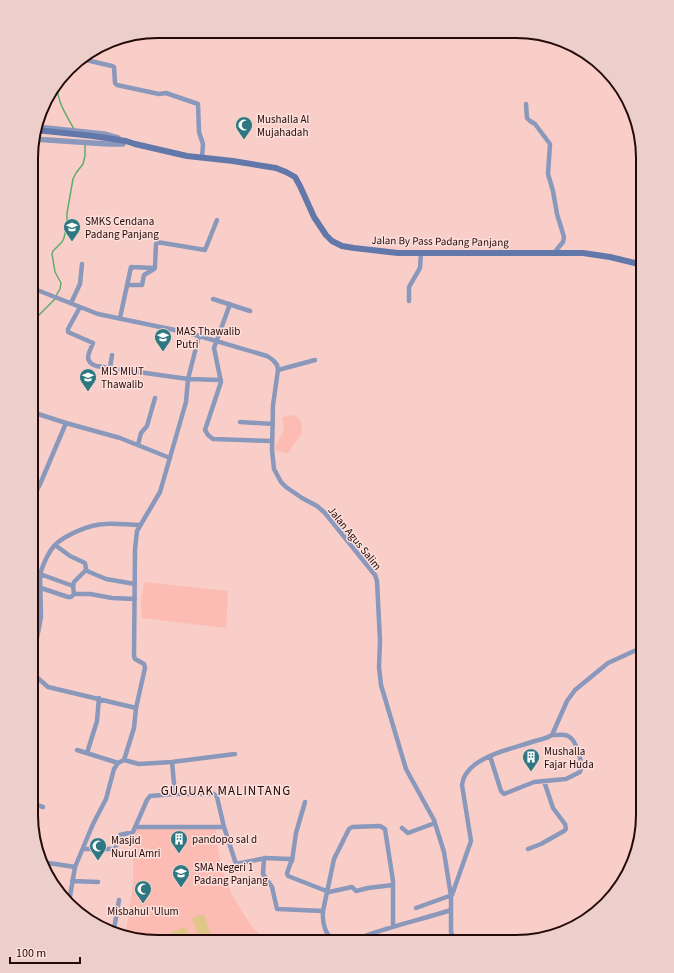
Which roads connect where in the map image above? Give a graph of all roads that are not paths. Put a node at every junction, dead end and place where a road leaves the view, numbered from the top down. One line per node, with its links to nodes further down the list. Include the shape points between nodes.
1 (88, 60): 9 (street, via 114,67 117,84 159,94 166,93 198,104)
2 (526, 104): 12 (street, via 527,118 536,124 550,144 548,174 564,237)
3 (42, 128): 8 (street, via 104,134)
4 (41, 131): 6 (main road)
5 (41, 133): 6 (main road)
6 (93, 137): 8 (main road, Jalan By Pass Padang Panjang)
7 (40, 139): 8 (street)
8 (125, 143): 9 (main road, Jalan By Pass Padang Panjang)
9 (202, 157): 11 (main road, Jalan By Pass Padang Panjang, via 276,168 295,177 314,217 332,242 354,248)
10 (216, 220): 15 (street, via 205,250 157,242)
11 (421, 253): 12 (main road, Jalan By Pass Padang Panjang); 19 (street, via 420,268 409,287)
12 (554, 253): 13 (main road, Jalan By Pass Padang Panjang, via 583,253)
13 (636, 263)
14 (82, 264): 20 (street, via 80,284)
15 (155, 268): 16 (street, via 144,275 142,285); 16 (street, via 132,267)
16 (128, 286): 24 (street)
17 (38, 290): 20 (street)
18 (213, 299): 21 (street)
19 (410, 301)
20 (71, 303): 22 (street)
21 (230, 304): 23 (street); 26 (street)
22 (80, 307): 24 (street); 29 (street, via 68,332 93,343 88,356 90,364)
23 (250, 311)
24 (120, 318): 25 (street)
25 (199, 336): 26 (street); 31 (street)
26 (216, 340): 30 (street, via 268,356 275,362); 32 (street, via 214,350)
27 (112, 355): 29 (street)
28 (315, 360): 30 (street)
29 (110, 368): 31 (street)
30 (278, 370): 37 (street, Jalan Agus Salim)
31 (188, 379): 32 (street); 40 (street, via 186,402)
32 (220, 380): 38 (street, via 205,426 208,435 216,439)
33 (155, 398): 39 (street)
34 (38, 414): 36 (street)
35 (240, 422): 37 (street)
36 (66, 423): 39 (street); 41 (street)
37 (273, 424): 38 (street, Jalan Agus Salim)
38 (272, 441): 69 (street, Jalan Agus Salim, via 274,469 281,482 325,513 375,576 381,685 406,769)
39 (138, 445): 40 (street)
40 (170, 458): 42 (street, via 160,492)
41 (38, 488)
42 (140, 525): 43 (street, via 96,525 69,535); 46 (street, via 135,549)
43 (55, 545): 44 (street, via 85,563); 45 (street)
44 (86, 570): 46 (street, via 106,579); 47 (street)
45 (40, 574): 47 (street); 48 (street)
46 (135, 584): 50 (street)
47 (73, 586): 49 (street)
48 (40, 588): 49 (street, via 68,597); 51 (street, via 41,617)
49 (74, 594): 50 (street)
50 (135, 598): 55 (street, via 134,656 145,668)
51 (38, 630)
52 (636, 650): 56 (street, via 608,663 575,690)
53 (38, 680): 54 (street, via 48,687)
54 (100, 698): 55 (street); 58 (street, via 97,722)
55 (136, 708): 61 (street, via 134,728)
56 (552, 735): 60 (street); 64 (street, via 570,737 576,746 582,768 580,772 566,779)
57 (77, 750): 58 (street)
58 (86, 753): 63 (street)
59 (235, 754): 62 (street)
60 (490, 756): 64 (street, via 503,793); 84 (street, via 467,770 462,779 471,841)
61 (124, 760): 62 (street, via 139,764); 63 (street)
62 (172, 762): 65 (street)
63 (118, 763): 73 (street, via 106,799)
64 (544, 781): 74 (street, via 553,808 566,829)
65 (175, 794): 70 (street, via 153,794 148,797); 71 (street, via 216,795)
66 (305, 802): 76 (street, via 296,833)
67 (38, 805): 68 (street)
68 (43, 807)
69 (435, 823): 72 (street, via 408,833); 84 (street, Jalan Agus Salim, via 444,852)
70 (136, 827): 71 (street); 73 (street, via 132,833 120,835 114,849)
71 (224, 827): 75 (street, via 235,864)
72 (402, 828)
73 (83, 849): 78 (street, via 78,855)
74 (528, 849)
75 (264, 858): 76 (street); 88 (street, via 263,874 272,887 277,909)
76 (292, 860): 82 (street, via 287,876)
77 (48, 863): 78 (street)
78 (75, 867): 79 (street)
79 (72, 881): 80 (street); 83 (street)
80 (98, 882)
81 (393, 885): 82 (street, via 356,892 352,887); 82 (street, via 384,827 352,828 347,831 335,855); 89 (street)
82 (327, 891): 88 (street)
83 (70, 896)
84 (452, 896): 86 (street); 87 (street, Jalan Agus Salim)
85 (119, 900): 90 (street)
86 (416, 908)
87 (451, 910): 89 (street); 93 (street, Jalan Agus Salim)
88 (323, 911): 91 (street)
89 (393, 926): 92 (street)
90 (115, 927)
91 (328, 935)
92 (369, 935)
93 (452, 935)

